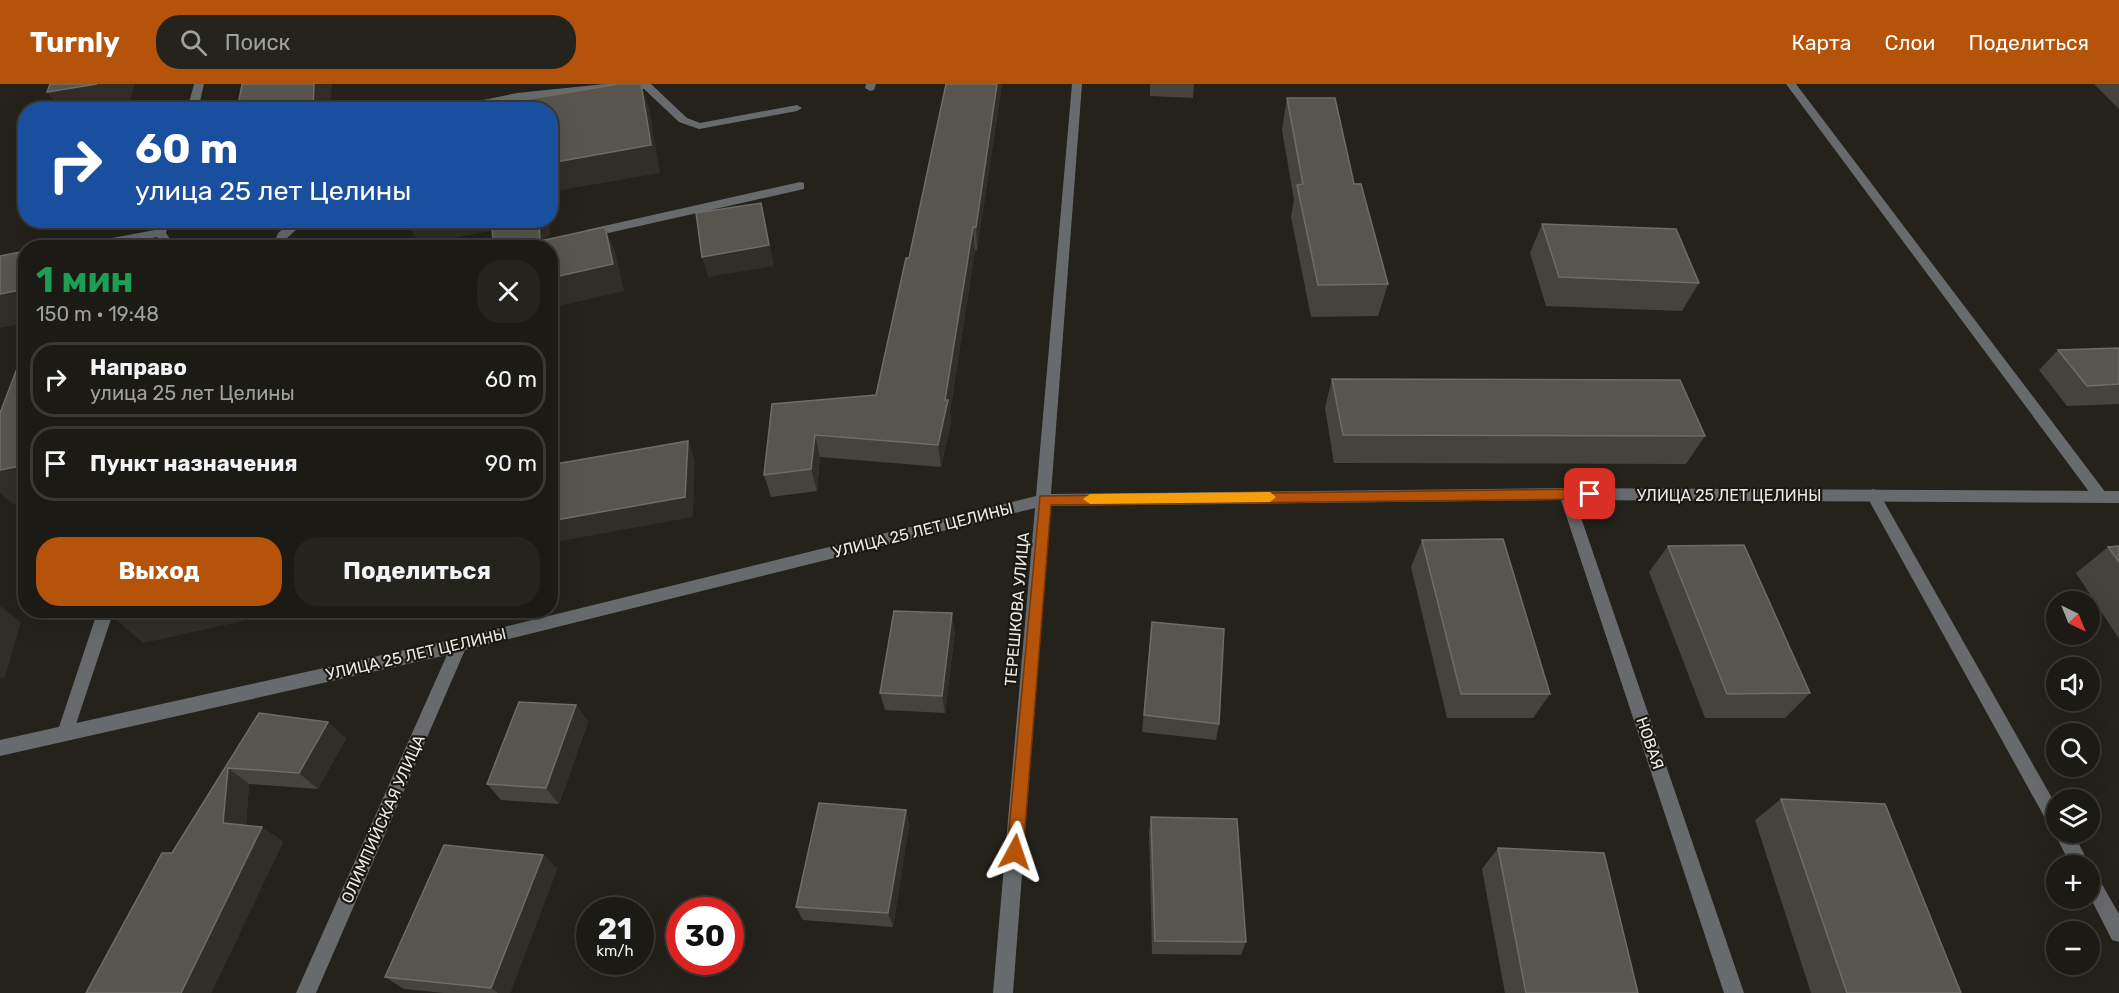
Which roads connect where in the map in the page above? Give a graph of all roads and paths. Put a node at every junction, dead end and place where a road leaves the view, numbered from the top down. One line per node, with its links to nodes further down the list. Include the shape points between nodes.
1 (199, 84): 4 (street)
2 (1077, 84): 19 (street, ТЕРЕШКОВА УЛИЦА)
3 (1791, 84): 18 (street)
4 (194, 102)
5 (482, 102): 6 (street, via 598,86 647,86 683,120 699,126)
6 (797, 108)
7 (800, 186): 11 (street)
8 (162, 228): 10 (street)
9 (292, 228): 14 (street)
10 (160, 233): 12 (street); 13 (street)
11 (571, 237)
12 (123, 240)
13 (165, 240)
14 (281, 240)
15 (1566, 494): 16 (street, УЛИЦА 25 ЛЕТ ЦЕЛИНЫ); 19 (street, УЛИЦА 25 ЛЕТ ЦЕЛИНЫ); 29 (street, НОВАЯ)
16 (1873, 495): 18 (street, УЛИЦА 25 ЛЕТ ЦЕЛИНЫ); 24 (street)
17 (2119, 497): 18 (street, УЛИЦА 25 ЛЕТ ЦЕЛИНЫ)
18 (2101, 498)
19 (1045, 500): 21 (street, УЛИЦА 25 ЛЕТ ЦЕЛИНЫ); 28 (street, ТЕРЕШКОВА УЛИЦА)
20 (103, 618): 22 (street)
21 (459, 645): 22 (street, УЛИЦА 25 ЛЕТ ЦЕЛИНЫ); 27 (street, ОЛИМПИЙСКАЯ УЛИЦА)
22 (65, 733): 23 (street, УЛИЦА 25 ЛЕТ ЦЕЛИНЫ)
23 (0, 748)
24 (2046, 804)
25 (2100, 898): 26 (street)
26 (2119, 933)
27 (306, 993)
28 (1003, 993)
29 (1734, 993)

